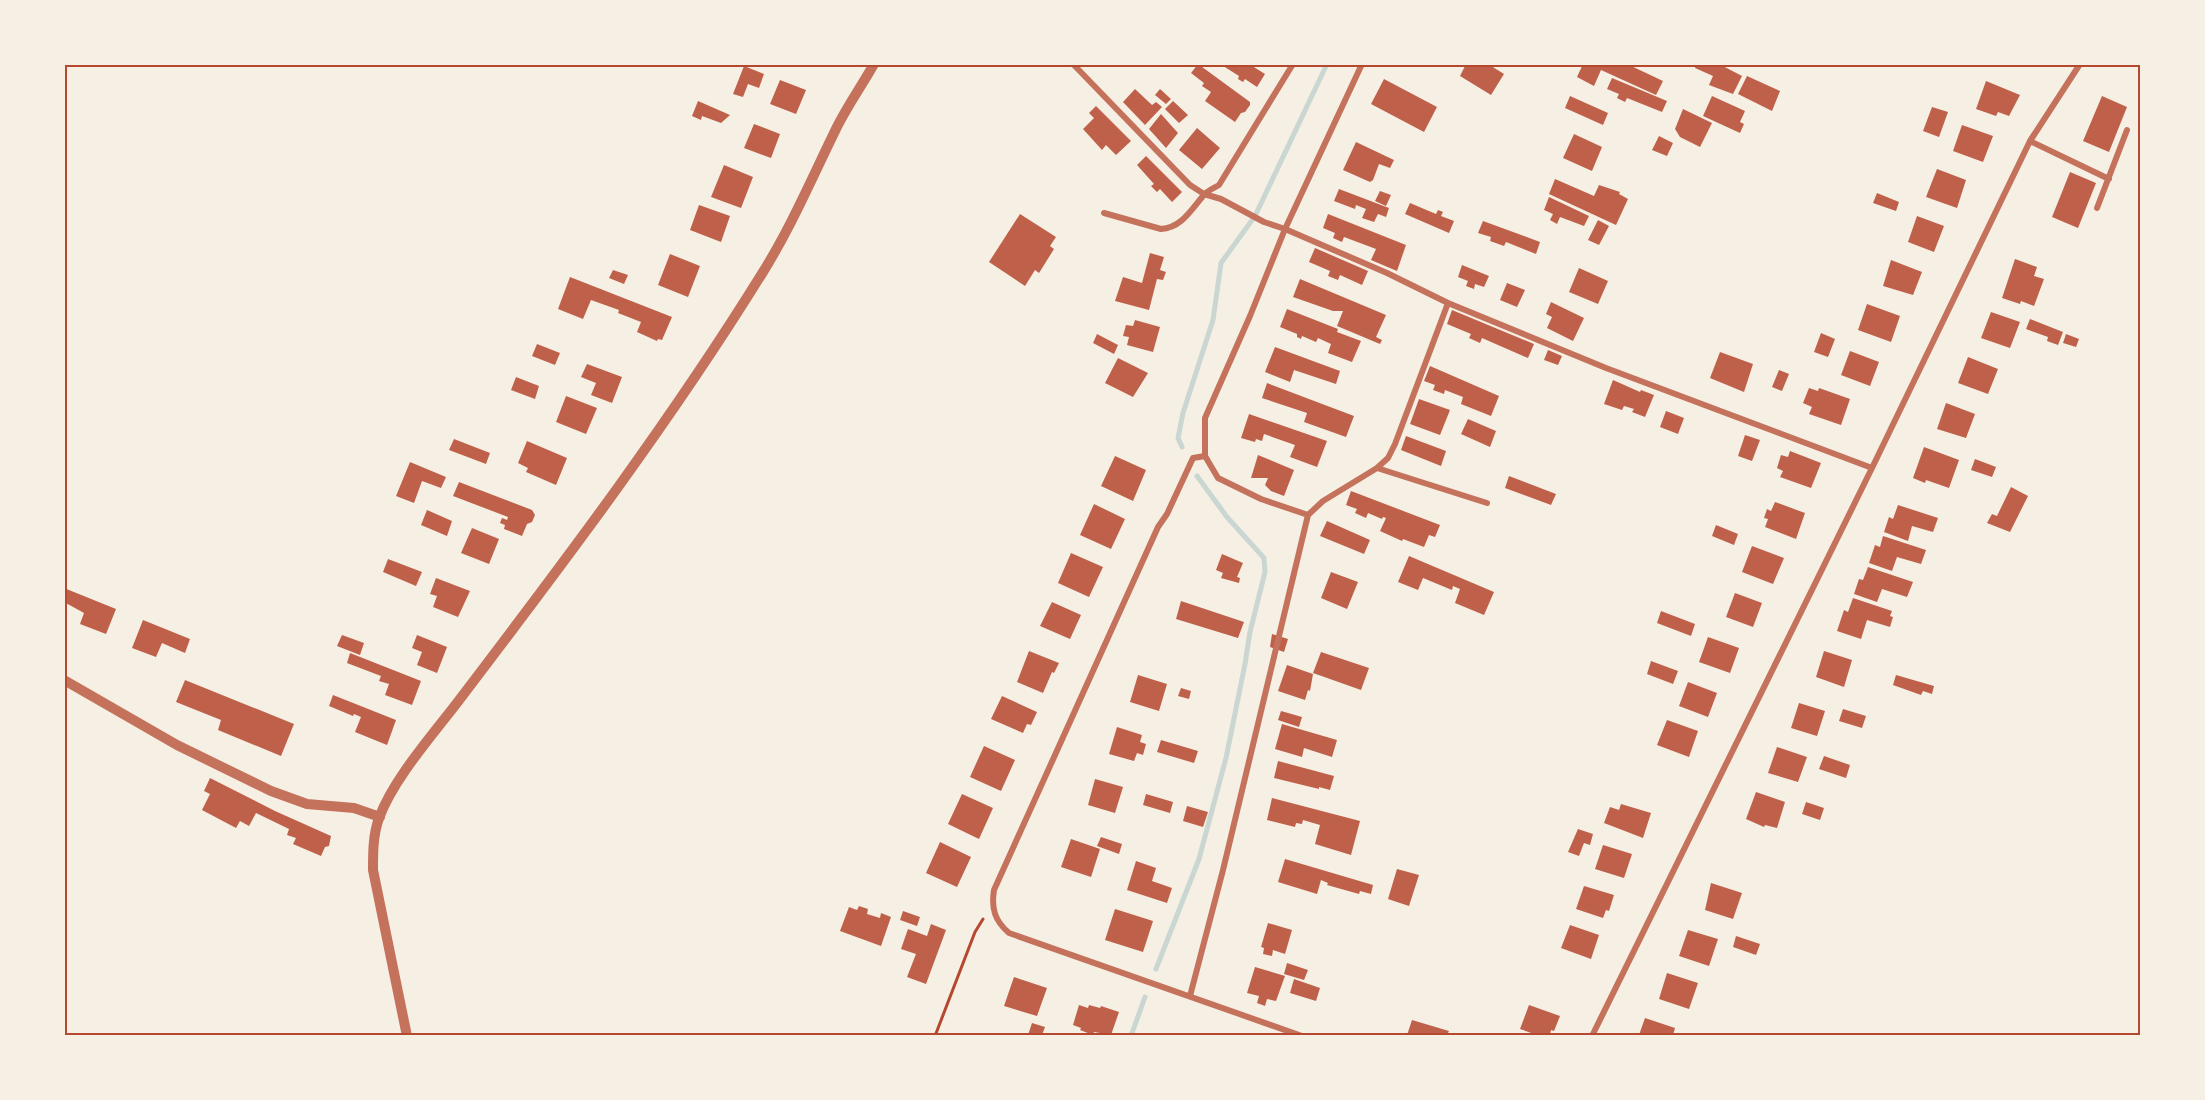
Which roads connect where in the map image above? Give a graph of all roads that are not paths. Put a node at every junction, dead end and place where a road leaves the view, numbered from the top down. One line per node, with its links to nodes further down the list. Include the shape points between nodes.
1 (874, 64): 20 (street, via 836,129 777,249 747,296 663,424 575,547 406,771)
2 (1073, 64): 9 (street)
3 (1293, 64): 9 (street, via 1219,184)
4 (1362, 64): 12 (street)
5 (2080, 64): 7 (street)
6 (2127, 130): 8 (street)
7 (2030, 141): 8 (street); 16 (street)
8 (2109, 179): 10 (street)
9 (1204, 194): 11 (street, via 1197,207 1171,228 1161,229); 12 (street)
10 (2097, 208)
11 (1104, 213)
12 (1285, 229): 13 (street); 14 (street, via 1205,418)
13 (1448, 303): 15 (street, via 1388,458); 16 (street, via 1606,368)
14 (1204, 456): 18 (street, via 1218,478); 21 (street, via 1192,458 1158,527 992,901 997,920 1009,933)
15 (1377, 468): 17 (street); 18 (street, via 1323,501)
16 (1872, 468): 24 (street)
17 (1488, 503)
18 (1308, 515): 21 (street)
19 (64, 680): 20 (street, via 177,745 271,791 307,804 354,808)
20 (380, 817): 22 (street, via 373,870)
21 (1190, 996): 23 (street)
22 (407, 1035)
23 (1302, 1035)
24 (1592, 1035)

